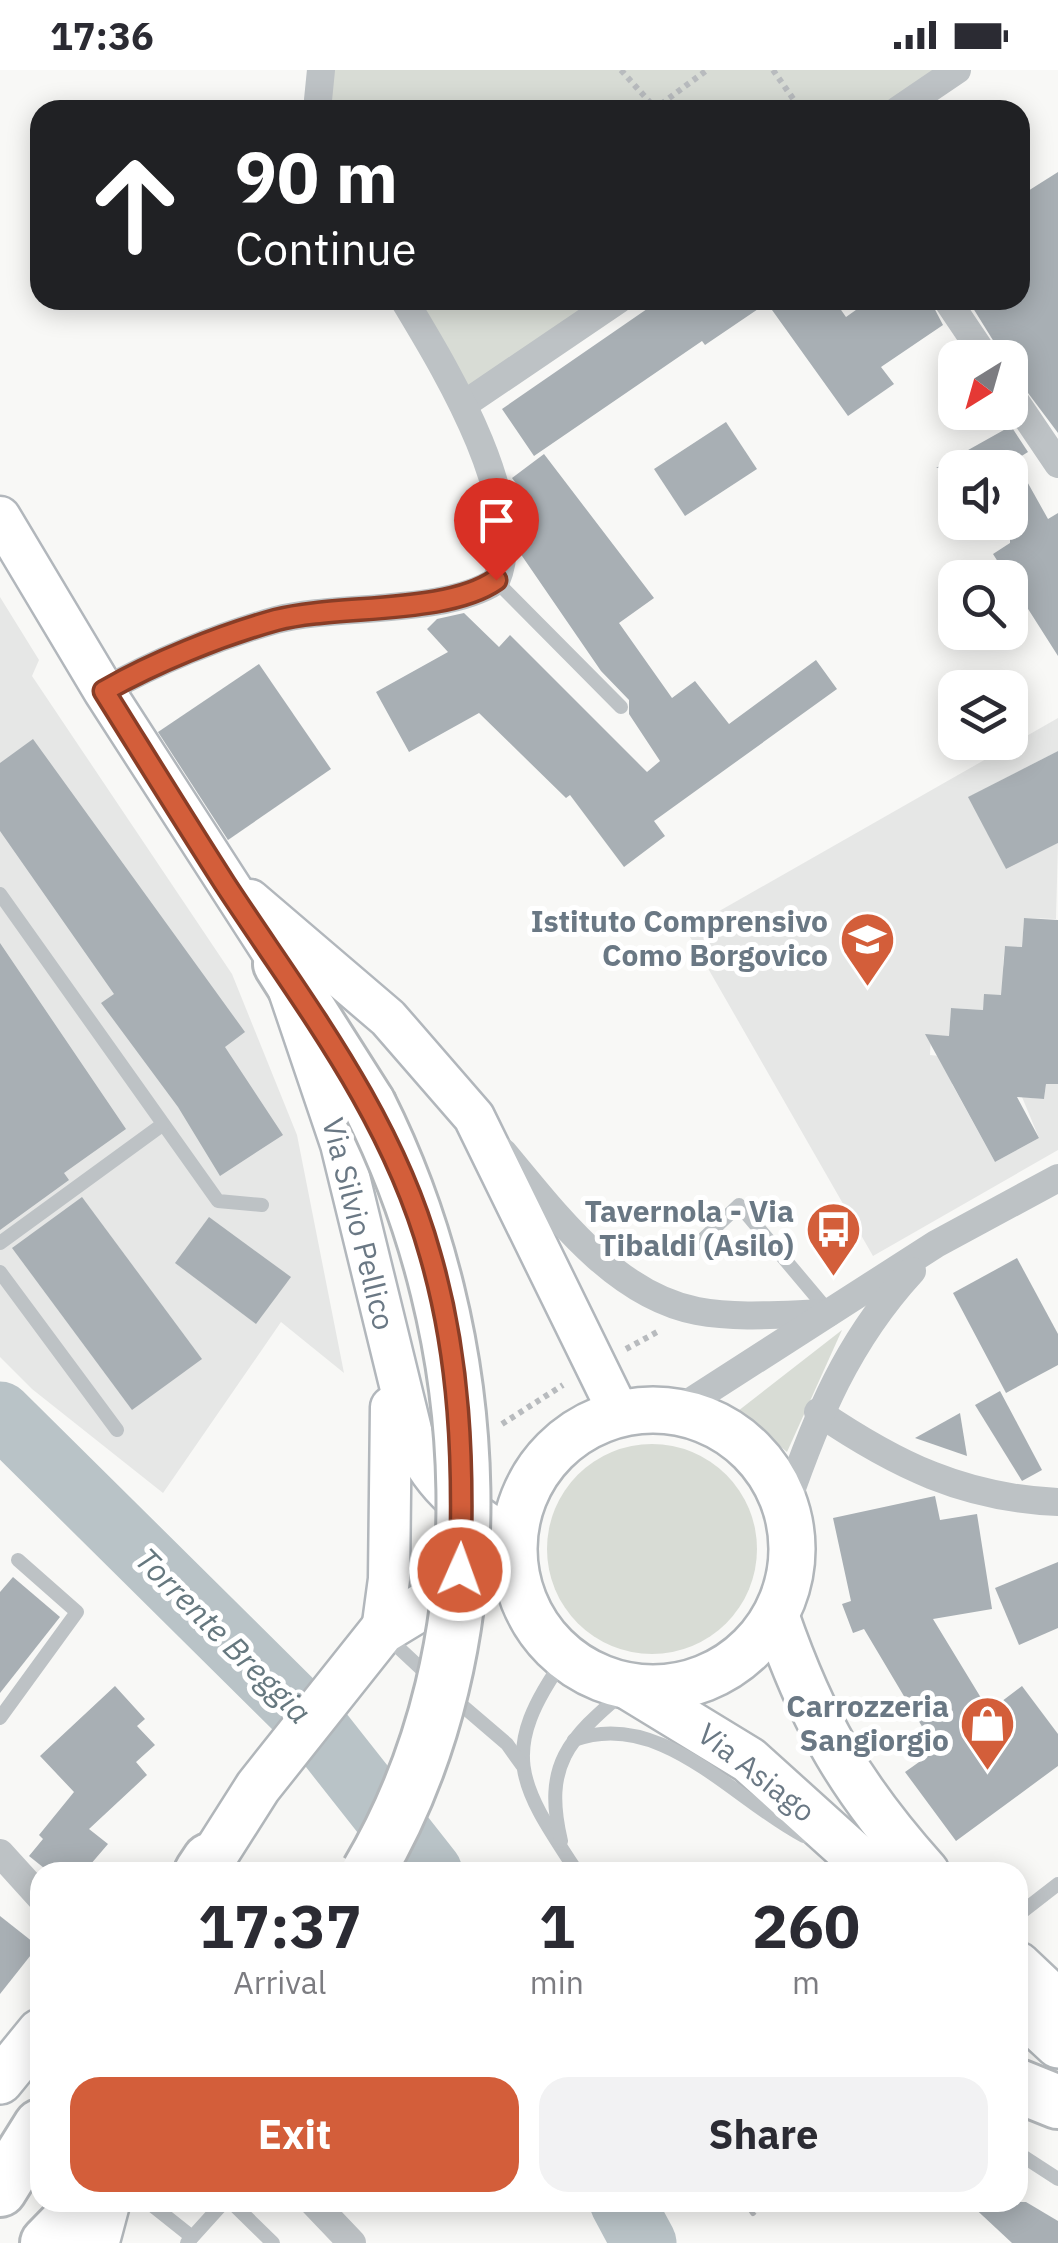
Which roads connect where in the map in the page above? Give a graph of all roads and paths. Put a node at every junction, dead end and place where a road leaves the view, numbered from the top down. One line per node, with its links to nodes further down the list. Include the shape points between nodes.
1 (321, 70): 6 (street)
2 (622, 70): 7 (path)
3 (707, 70): 8 (path)
4 (772, 70): 9 (path)
5 (957, 70): 10 (street)
6 (318, 100)
7 (647, 100)
8 (666, 100)
9 (794, 100)
10 (913, 100)
11 (410, 310): 15 (street)
12 (603, 310): 15 (street)
13 (954, 310): 14 (street)
14 (974, 340)
15 (466, 403): 19 (street, via 500,515)
16 (1028, 420): 17 (street)
17 (1058, 464)
18 (0, 517): 20 (main road, Via Silvio Pellico)
19 (496, 580): 20 (street, via 457,596 277,620); 21 (lane)
20 (104, 691): 22 (main road, Via Silvio Pellico)
21 (620, 707)
22 (226, 884): 24 (main road, Via Silvio Pellico); 25 (main road, Via Silvio Pellico, via 268,912 388,1018)
23 (0, 894): 26 (lane)
24 (280, 964): 35 (main road, Via Silvio Pellico, via 346,1162); 56 (highway, bridge, via 369,1104 407,1188 440,1291 460,1423 462,1528 452,1628 431,1720)
25 (474, 1117): 33 (street, via 555,1213 629,1283); 36 (main road, Via Silvio Pellico)
26 (162, 1125): 28 (lane, via 218,1201); 30 (lane)
27 (1058, 1178): 31 (street)
28 (262, 1205)
29 (699, 1242): 34 (lane, via 740,1205)
30 (0, 1243)
31 (936, 1244): 34 (street); 38 (street, via 872,1316)
32 (0, 1272): 41 (lane)
33 (695, 1310): 34 (street); 36 (path)
34 (830, 1313): 37 (street)
35 (392, 1358): 44 (main road, Via Silvio Pellico, via 423,1464 456,1501); 47 (main road)
36 (597, 1366): 39 (main road, Via Silvio Pellico); 40 (path)
37 (676, 1411): 39 (main road); 43 (main road, via 710,1421 745,1443)
38 (818, 1412): 42 (street, via 938,1482 1009,1500); 43 (street)
39 (619, 1413): 44 (main road, via 563,1440 537,1470)
40 (499, 1426)
41 (116, 1430)
42 (1058, 1502)
43 (786, 1505): 46 (main road, via 793,1541)
44 (513, 1539): 47 (main road, via 486,1568); 48 (main road, via 516,1579)
45 (18, 1560): 50 (lane, via 77,1612)
46 (776, 1616): 49 (main road, via 740,1658 706,1678 668,1688); 60 (main road, Via Asiago, via 836,1757)
47 (384, 1632): 48 (main road, via 448,1609); 52 (lane); 55 (main road)
48 (550, 1642): 49 (main road, via 586,1672); 52 (lane)
49 (629, 1687): 51 (lane); 59 (main road, Via Asiago, via 749,1760)
50 (0, 1718)
51 (574, 1740): 53 (lane, via 554,1779 552,1806); 58 (lane, via 626,1734 655,1742 800,1834)
52 (522, 1765): 53 (lane, via 525,1789)
53 (563, 1852): 57 (lane)
54 (0, 1853): 62 (street)
55 (205, 1860)
56 (373, 1862)
57 (570, 1862)
58 (861, 1862)
59 (863, 1862)
60 (917, 1862)
61 (1058, 1884): 63 (lane)
62 (30, 1886)
63 (1028, 1907)
64 (1028, 1976): 65 (main road)
65 (1058, 2004)
66 (1028, 2017): 68 (main road)
67 (30, 2044): 69 (main road)
68 (1058, 2045)
69 (0, 2081)
70 (30, 2142): 73 (highway)
71 (1028, 2159): 72 (lane)
72 (1052, 2174)
73 (3, 2185)
74 (92, 2212): 80 (highway)
75 (159, 2212): 79 (lane)
76 (215, 2212): 79 (lane)
77 (242, 2212): 81 (lane)
78 (323, 2212): 82 (street)
79 (189, 2240)
80 (47, 2243)
81 (273, 2243)
82 (352, 2243)

